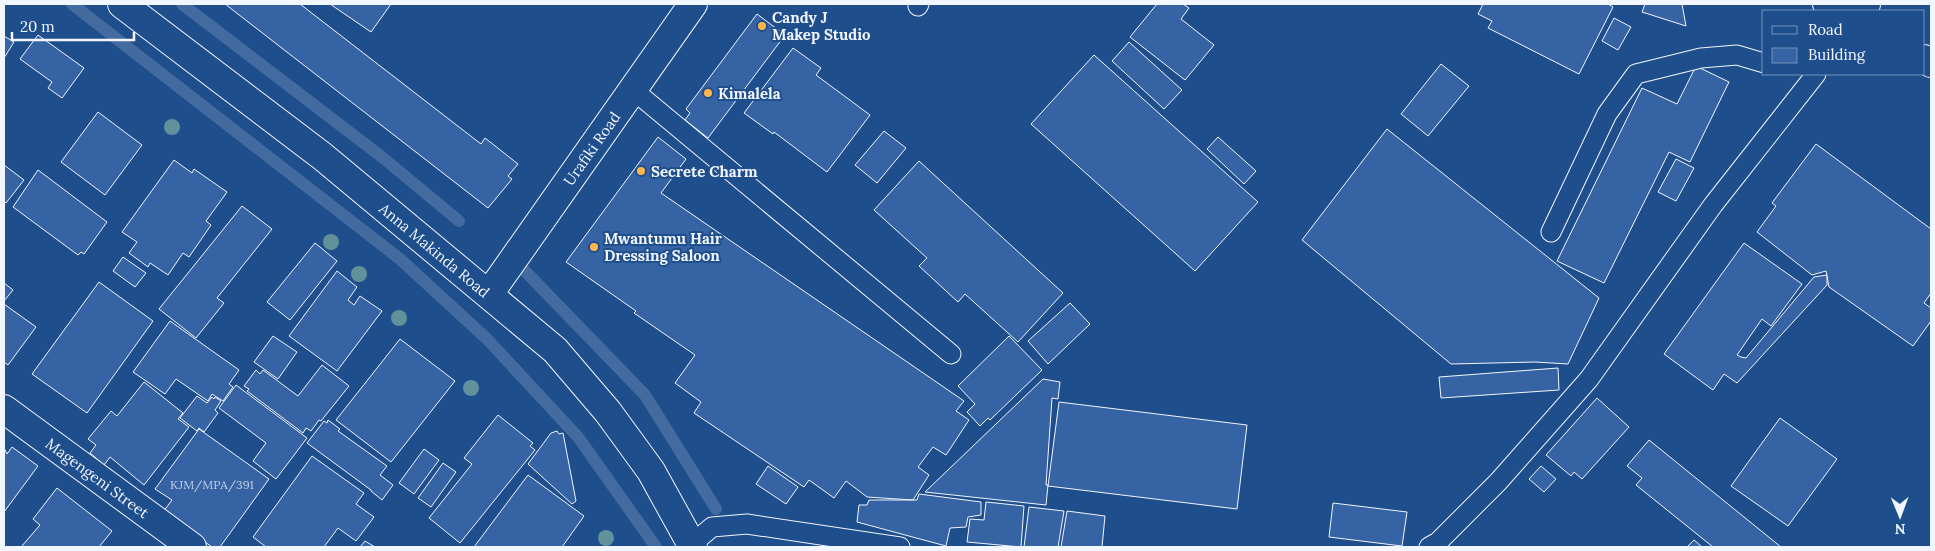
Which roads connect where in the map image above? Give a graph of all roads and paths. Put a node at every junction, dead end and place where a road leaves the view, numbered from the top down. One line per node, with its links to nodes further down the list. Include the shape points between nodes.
1 (122, 4): 9 (street, Anna Makinda Road, via 322,156)
2 (692, 4): 7 (street, Urafiki Road)
3 (1827, 4): 4 (street)
4 (1840, 10)
5 (1762, 62): 8 (lane, via 1737,54 1702,58 1636,74 1607,114)
6 (1810, 75): 15 (lane, via 1589,379 1498,482 1438,542)
7 (632, 89): 9 (street, Urafiki Road); 10 (lane)
8 (1551, 232)
9 (489, 294): 12 (street, Anna Makinda Road, via 555,350 608,412 651,470)
10 (951, 354)
11 (4, 409): 13 (street, Magengeni Street)
12 (692, 546): 14 (lane, via 712,527 747,524)
13 (192, 547)
14 (900, 547)
15 (1428, 547)

